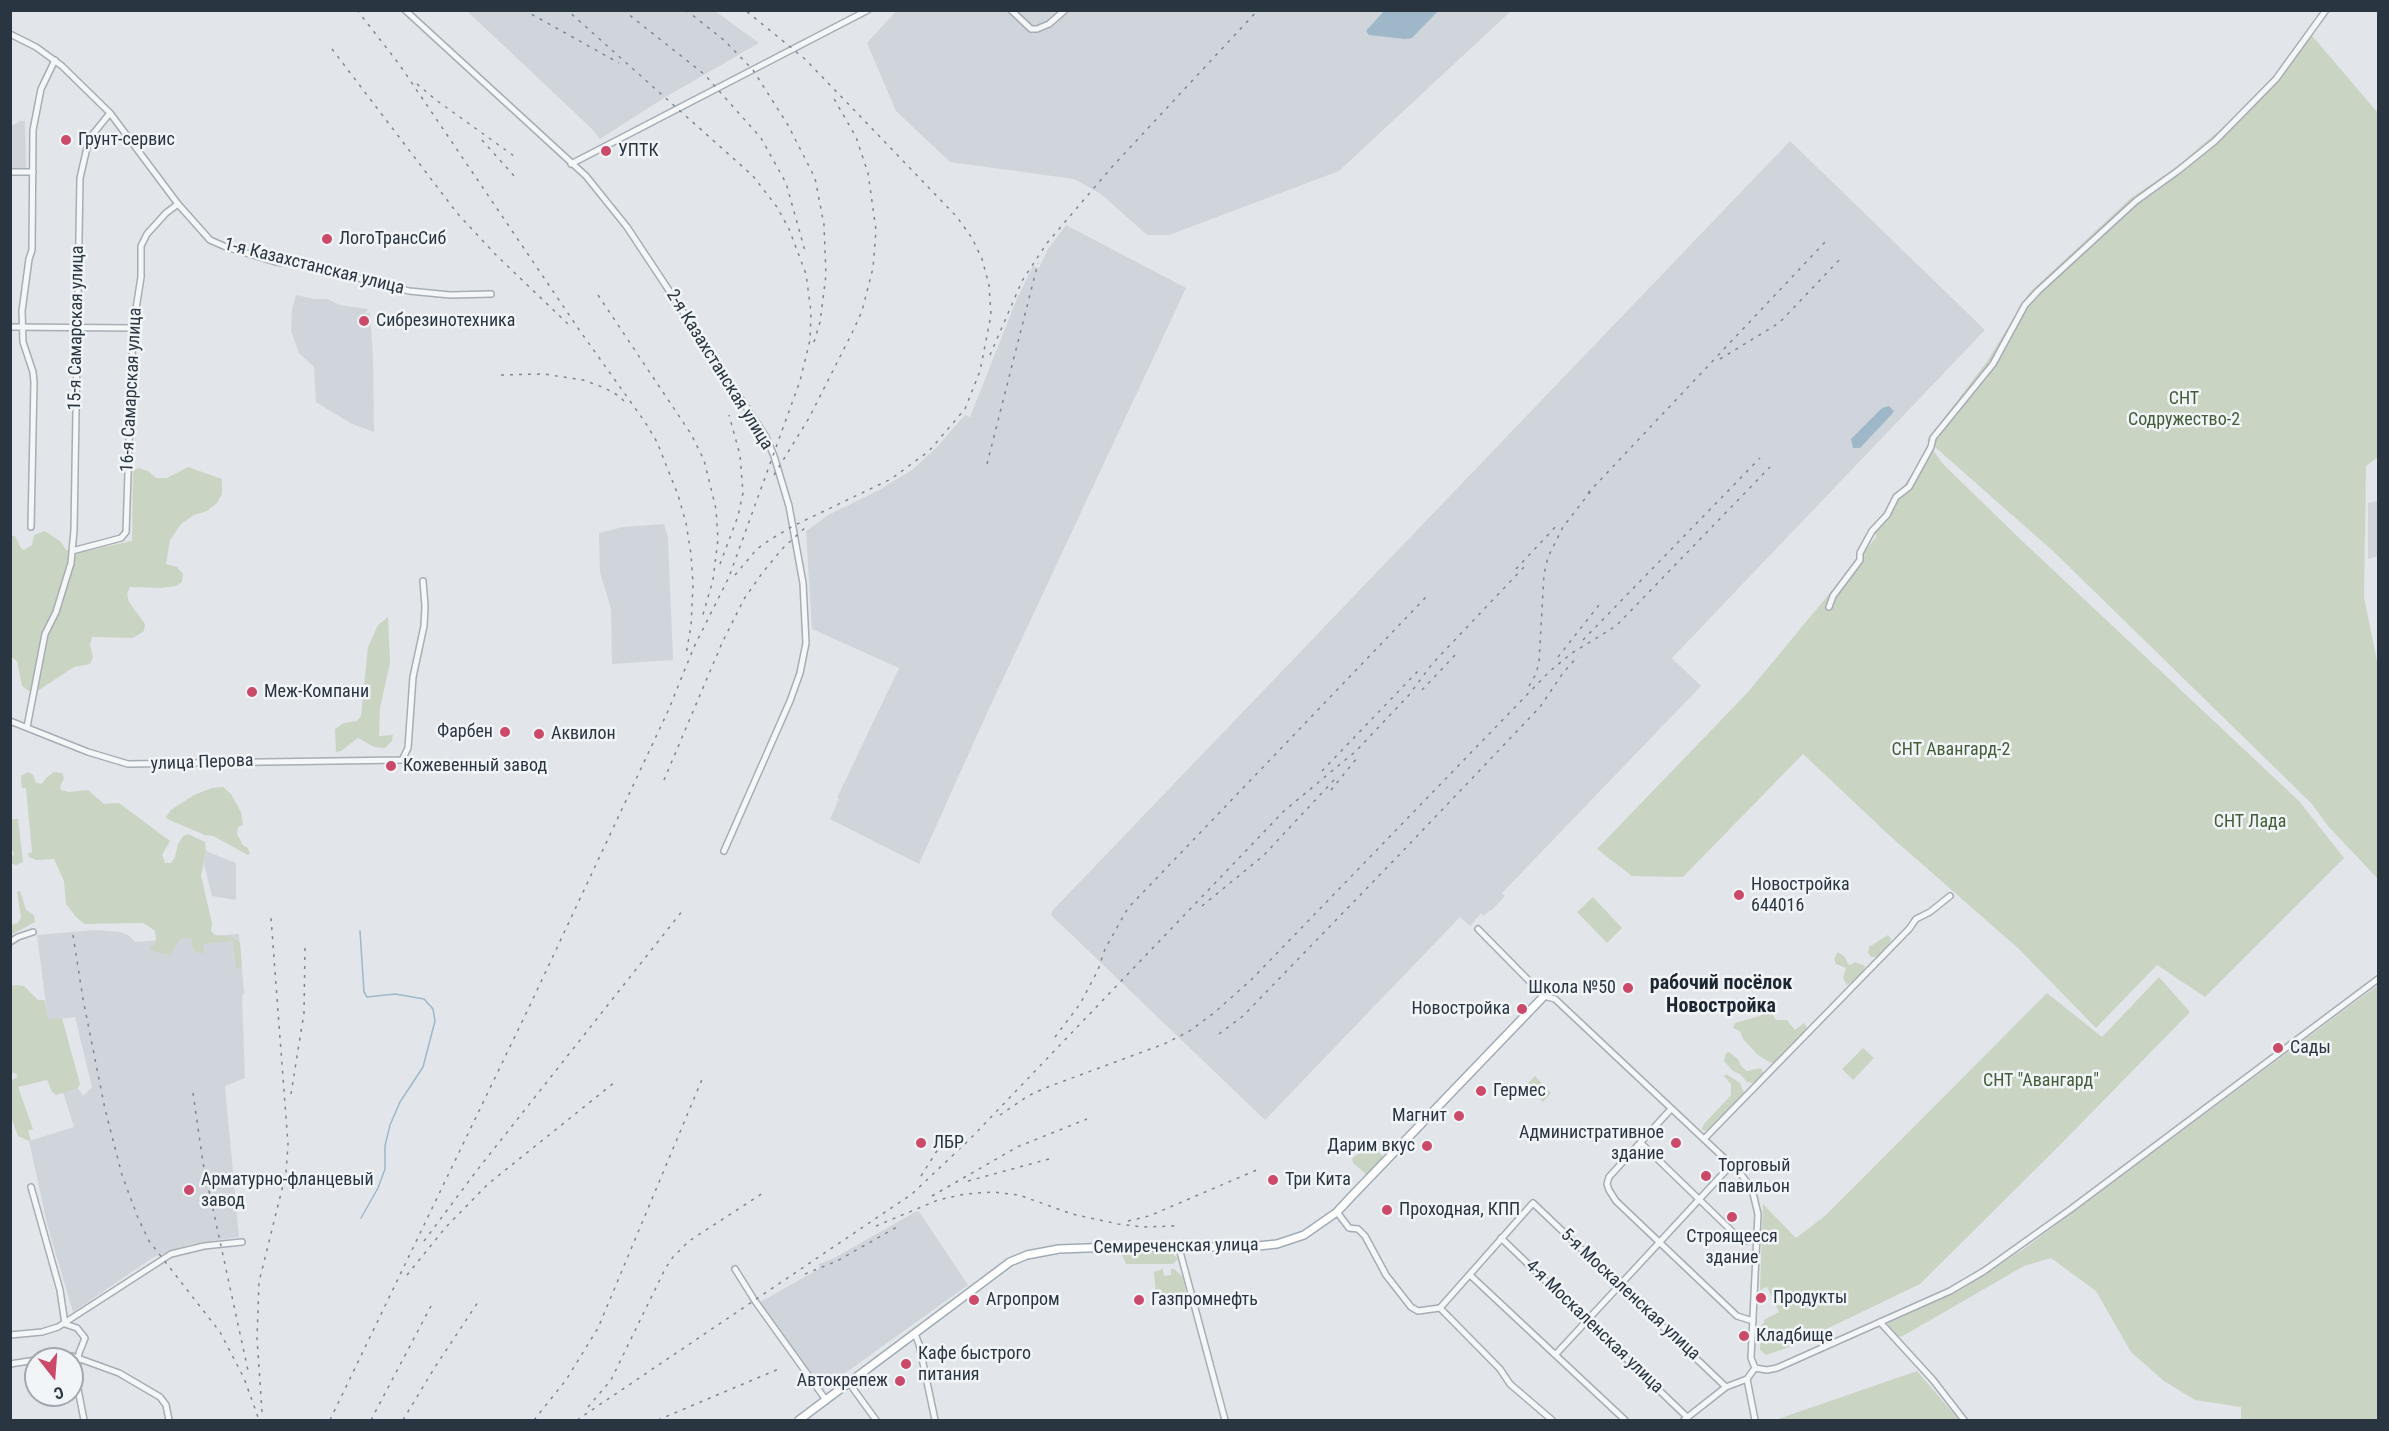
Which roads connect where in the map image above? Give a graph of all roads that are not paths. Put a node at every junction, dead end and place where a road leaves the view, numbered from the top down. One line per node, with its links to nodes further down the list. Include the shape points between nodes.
1 (405, 10): 9 (street, 2-я Казахстанская улица)
2 (868, 10): 9 (street)
3 (1011, 10): 4 (street, via 1031,29 1049,24)
4 (1065, 10)
5 (2326, 10): 21 (street, via 2276,80 2222,133 2120,215 2025,305 1993,364 1933,438 1909,487 1896,497 1887,515 1872,531 1860,560)
6 (10, 34): 7 (street, 1-я Казахстанская улица)
7 (55, 60): 8 (street, 1-я Казахстанская улица); 11 (street, via 36,111)
8 (110, 113): 12 (street, 1-я Казахстанская улица); 16 (street, 15-я Самарская улица, via 90,139 80,178)
9 (571, 164): 24 (street, 2-я Казахстанская улица, via 586,176 627,226 766,436 789,506 803,583 806,643 790,701)
10 (10, 172): 11 (street)
11 (33, 172): 15 (street, via 32,249)
12 (178, 204): 13 (street, 1-я Казахстанская улица, via 210,240 266,259 312,266 410,291); 17 (street, 16-я Самарская улица, via 143,241)
13 (491, 294)
14 (10, 327): 15 (street)
15 (22, 327): 16 (street); 18 (street, via 34,382)
16 (77, 328): 17 (street); 19 (street, 15-я Самарская улица)
17 (133, 328): 19 (street, 16-я Самарская улица, via 126,532 121,538)
18 (31, 526)
19 (72, 551): 23 (street, 15-я Самарская улица, via 69,575 45,634)
20 (423, 581): 23 (street, улица Перова, via 424,626 413,677 408,748 402,760 128,764)
21 (1829, 606)
22 (10, 721): 23 (street, улица Перова)
23 (27, 728)
24 (724, 851)
25 (1950, 896): 32 (street, via 1916,919)
26 (1478, 929): 30 (street)
27 (33, 932): 28 (street)
28 (10, 942)
29 (2379, 979): 49 (street, via 2018,1248 1950,1291)
30 (1544, 996): 31 (street, via 1555,999); 37 (main road, Семиреченская улица)
31 (1671, 1109): 32 (street); 33 (street)
32 (1704, 1139): 34 (street)
33 (1641, 1143): 36 (street); 41 (street, via 1607,1184 1616,1201)
34 (1731, 1165): 36 (street); 38 (street, via 1746,1180 1756,1200)
35 (31, 1187): 50 (street, via 60,1290)
36 (1700, 1200): 38 (street, via 1741,1240); 41 (street)
37 (1337, 1212): 42 (main road, Семиреченская улица, via 1304,1235 1277,1244); 46 (street, via 1349,1228 1358,1229 1365,1236 1386,1275 1411,1307 1418,1311)
38 (1757, 1237): 48 (street)
39 (1501, 1238): 44 (street); 45 (street, 5-я Москаленская улица, via 1533,1203); 47 (street, 4-я Москаленская улица)
40 (242, 1242): 50 (street, via 171,1254)
41 (1660, 1244): 45 (street); 48 (street, via 1737,1316)
42 (1179, 1248): 51 (main road, Семиреченская улица, via 1059,1249 1027,1255 1010,1262); 66 (street)
43 (735, 1269): 60 (street)
44 (1470, 1275): 46 (street); 54 (street)
45 (1620, 1286): 47 (street); 59 (street, 5-я Москаленская улица)
46 (1440, 1308): 67 (street, via 1510,1384)
47 (1588, 1320): 54 (street); 61 (street, 4-я Москаленская улица)
48 (1753, 1321): 56 (street, via 1751,1358)
49 (1880, 1322): 56 (street, via 1777,1368); 70 (street)
50 (64, 1324): 52 (street, via 50,1330); 53 (street, via 84,1334)
51 (915, 1334): 58 (main road, Семиреченская улица); 65 (street)
52 (10, 1335)
53 (82, 1347)
54 (1556, 1354): 68 (street)
55 (84, 1360): 62 (street, via 119,1372 157,1394 166,1405)
56 (1755, 1368): 57 (street)
57 (1747, 1379): 59 (street); 69 (street)
58 (849, 1383): 60 (main road, Семиреченская улица); 64 (street)
59 (1726, 1387): 61 (street)
60 (826, 1400): 63 (main road, Семиреченская улица)
61 (1686, 1419)
62 (169, 1420)
63 (799, 1420)
64 (876, 1420)
65 (935, 1420)
66 (1225, 1420)
67 (1552, 1420)
68 (1625, 1420)
69 (1755, 1420)
70 (1964, 1420)

